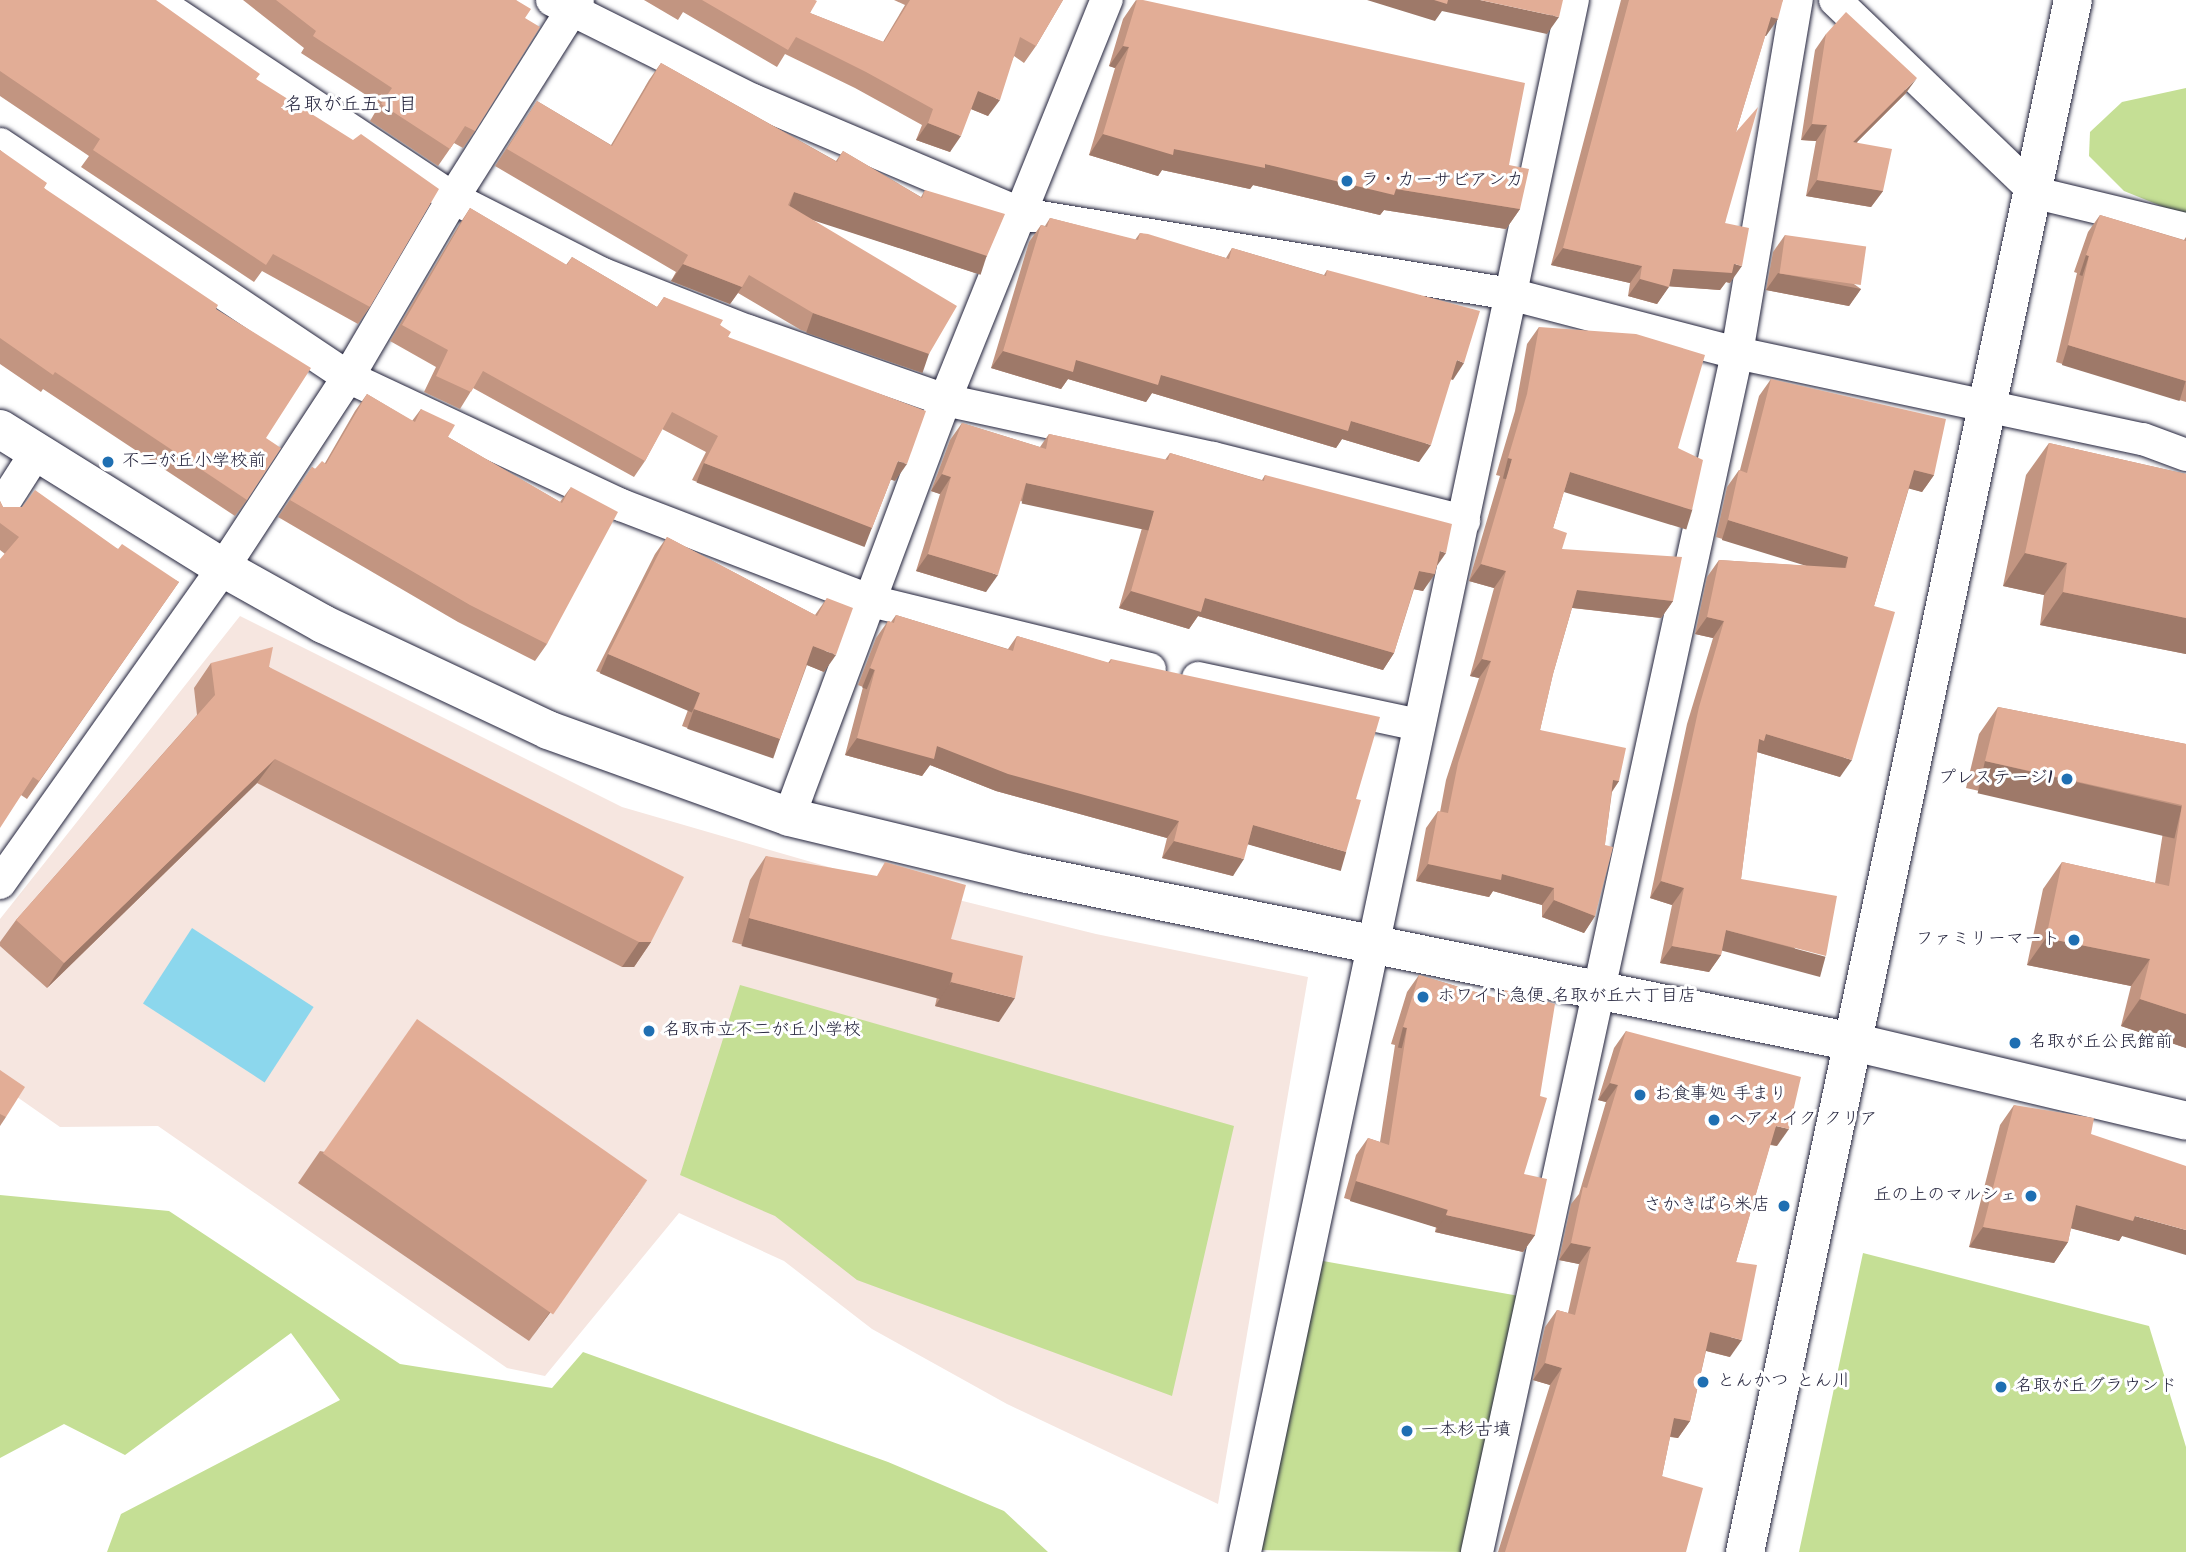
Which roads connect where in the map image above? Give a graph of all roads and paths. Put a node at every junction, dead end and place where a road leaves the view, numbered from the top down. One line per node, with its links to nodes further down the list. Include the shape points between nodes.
1 (155, 0): 10 (street)
2 (1573, 0): 13 (street, via 1539,91)
3 (1797, 0): 14 (street)
4 (1835, 0): 9 (street)
5 (2073, 0): 9 (street)
6 (1120, 1): 11 (street)
7 (567, 4): 10 (street); 11 (street, via 753,100)
8 (0, 145): 15 (street)
9 (2036, 193): 12 (street); 17 (street)
10 (453, 198): 15 (street); 16 (street, via 603,274)
11 (1022, 214): 13 (street); 16 (street)
12 (2186, 229)
13 (1510, 294): 14 (street); 22 (street)
14 (1737, 353): 17 (street); 29 (street)
15 (348, 377): 23 (street); 24 (street, via 621,505)
16 (945, 400): 22 (street, via 1213,458); 24 (street)
17 (1984, 408): 20 (street, via 2143,439); 30 (street)
18 (0, 429): 19 (street)
19 (37, 451): 21 (street); 23 (street)
20 (2186, 455)
21 (0, 509)
22 (1464, 521): 25 (street)
23 (223, 568): 26 (street, via 323,624 548,730); 27 (street)
24 (871, 601): 25 (street, via 1142,667); 26 (street)
25 (1419, 725): 28 (street)
26 (789, 817): 28 (street, via 1027,874)
27 (0, 883)
28 (1374, 946): 29 (street); 32 (street)
29 (1595, 992): 30 (street); 33 (street)
30 (1853, 1042): 31 (street); 34 (street)
31 (2186, 1121)
32 (1245, 1552)
33 (1477, 1552)
34 (1745, 1552)

